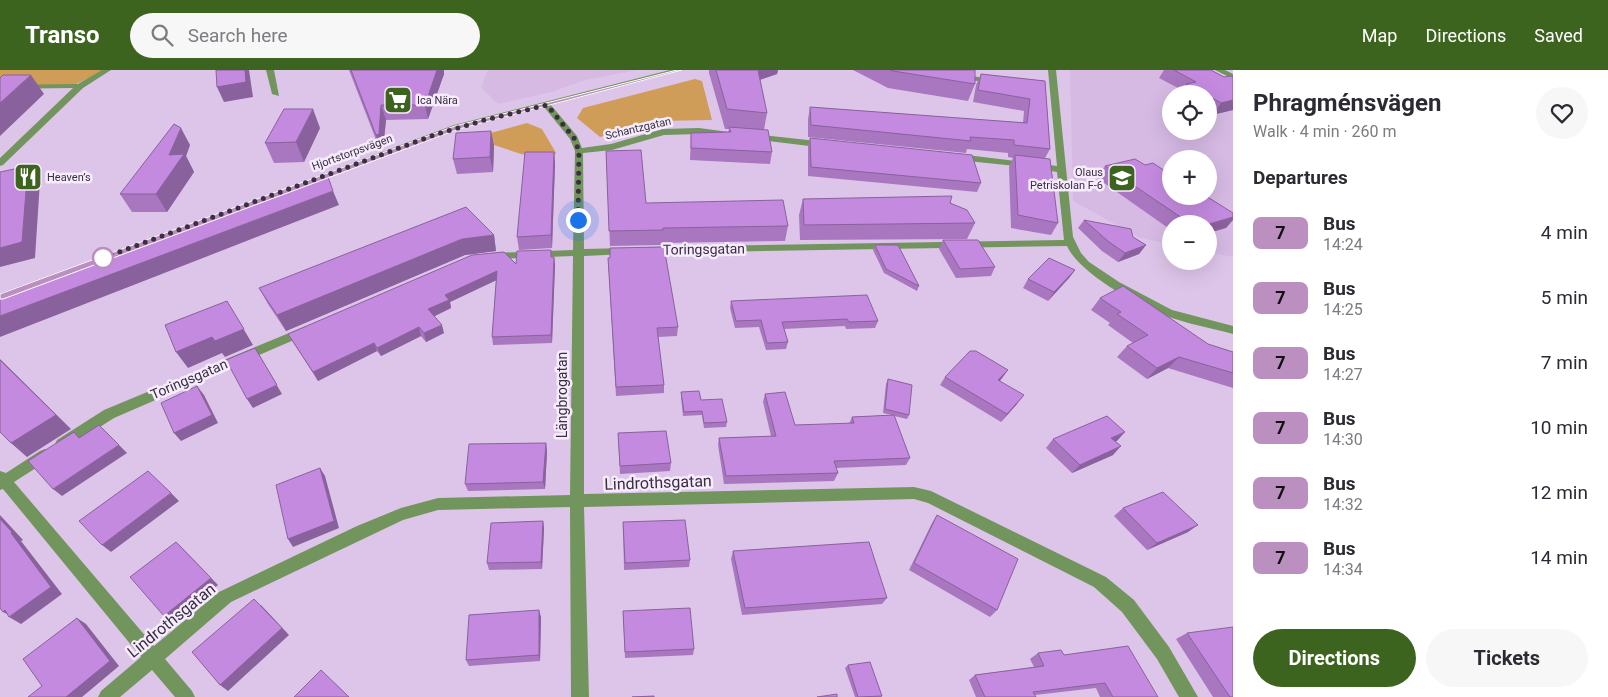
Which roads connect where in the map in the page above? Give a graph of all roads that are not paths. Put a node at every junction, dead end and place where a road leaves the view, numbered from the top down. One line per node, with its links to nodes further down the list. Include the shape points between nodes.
1 (106, 70): 9 (street)
2 (270, 70): 11 (street)
3 (679, 70): 12 (street, Hjortstorpsvägen)
4 (924, 70): 8 (street)
5 (1052, 70): 17 (street, via 1048,91)
6 (1220, 70): 7 (street)
7 (1233, 77)
8 (1008, 84)
9 (80, 86): 10 (street); 16 (street)
10 (0, 87)
11 (276, 94)
12 (547, 105): 14 (street, Längbrogatan, via 574,138); 18 (street, Hjortstorpsvägen, via 457,127)
13 (837, 146): 14 (street, Schantzgatan, via 680,130)
14 (579, 151): 20 (street, Längbrogatan)
15 (946, 156): 17 (street)
16 (0, 163)
17 (1060, 170): 19 (street)
18 (306, 182)
19 (1071, 244): 20 (street, Toringsgatan); 23 (street, via 1085,264 1149,304 1168,313)
20 (578, 252): 21 (street, Toringsgatan); 25 (street, Längbrogatan)
21 (478, 258)
22 (316, 325): 24 (street, Toringsgatan, via 109,414)
23 (1233, 330)
24 (2, 480): 26 (street)
25 (577, 502): 26 (street, Lindrothsgatan, via 438,504 401,514 225,597); 29 (street, Längbrogatan); 30 (street, Lindrothsgatan, via 873,494 931,497 1100,582 1128,606)
26 (151, 657): 27 (street, Lindrothsgatan); 28 (street)
27 (107, 697)
28 (186, 697)
29 (580, 697)
30 (1189, 697)

